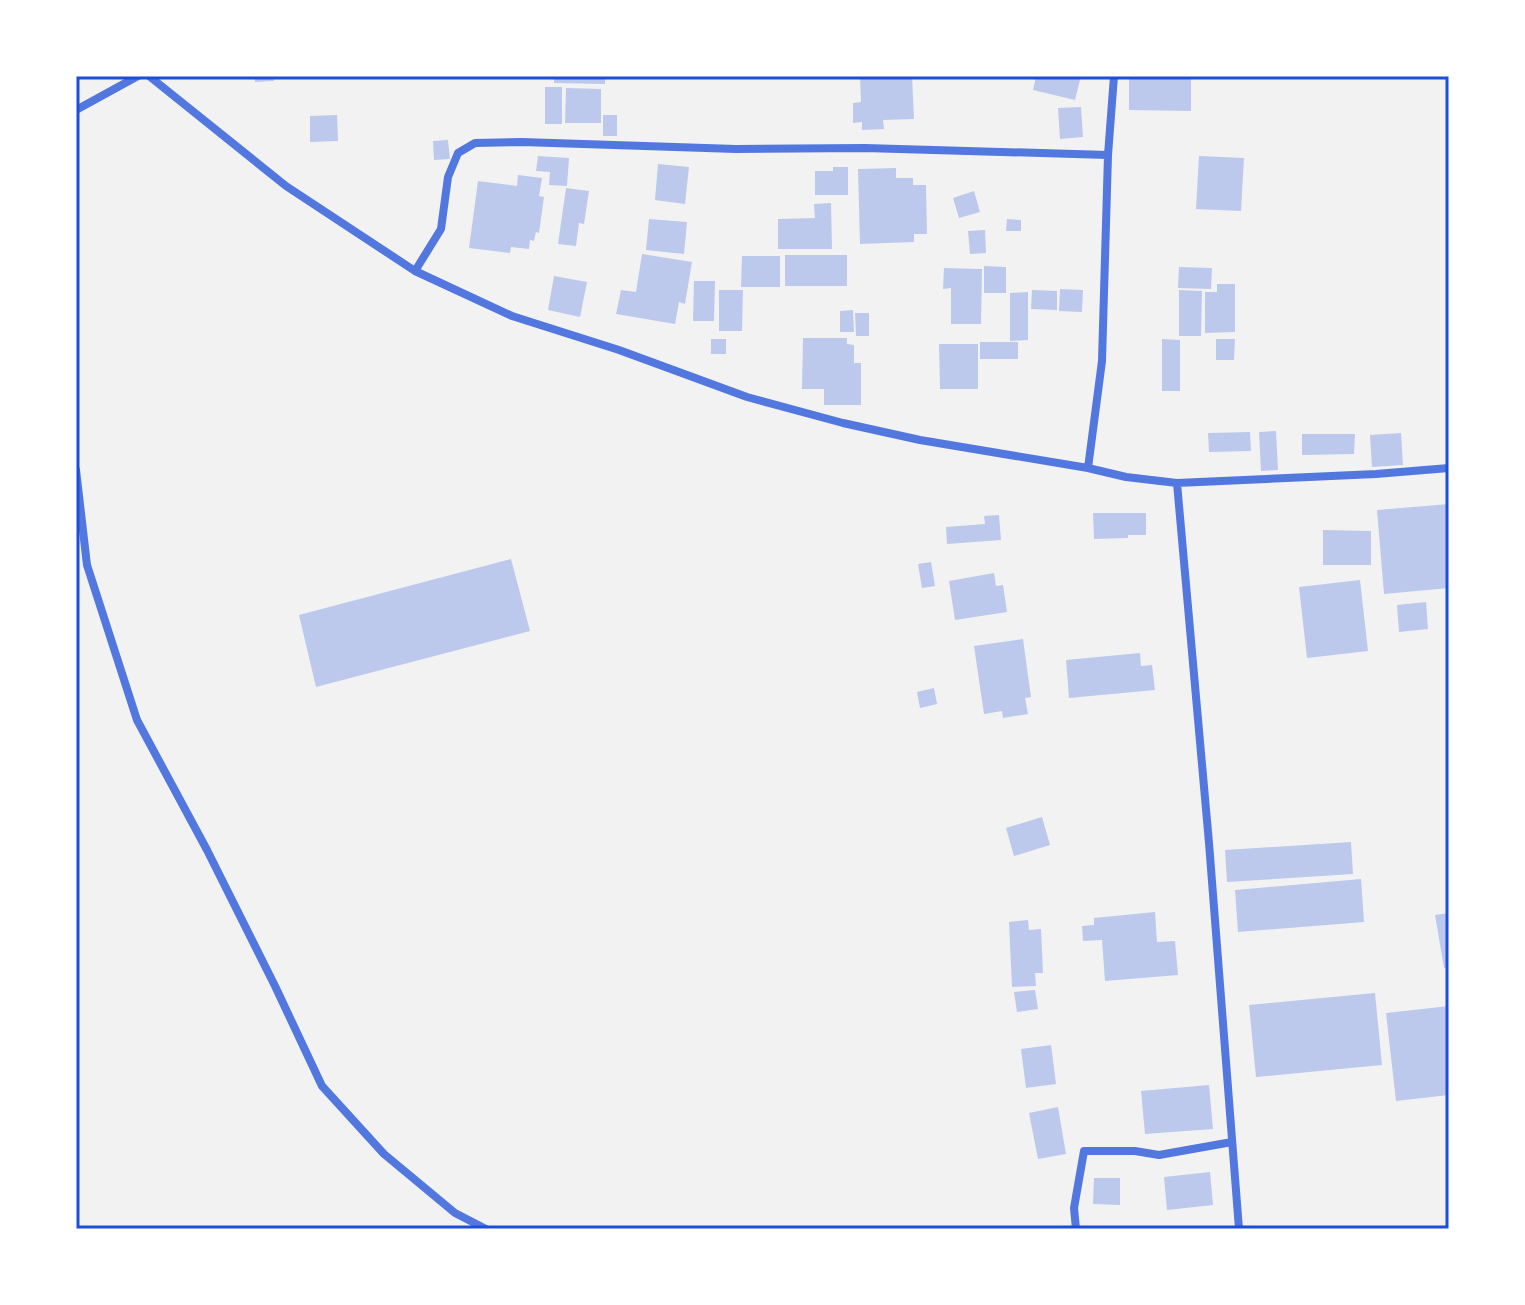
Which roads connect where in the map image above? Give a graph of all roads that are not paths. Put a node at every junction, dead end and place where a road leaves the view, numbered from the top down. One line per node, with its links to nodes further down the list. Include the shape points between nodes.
1 (138, 76): 4 (street)
2 (149, 76): 6 (street, via 286,186)
3 (1114, 76): 5 (street)
4 (76, 110)
5 (1108, 155): 6 (street, via 475,143 458,153 448,177 441,229); 7 (street, via 1102,361)
6 (415, 271): 7 (street, via 512,316 747,397 920,440)
7 (1088, 468): 10 (street)
8 (1449, 468): 10 (street)
9 (76, 470): 12 (street, via 87,565 137,720 322,1086 384,1154 455,1213)
10 (1177, 483): 11 (street)
11 (1232, 1142): 13 (street, via 1159,1155 1084,1151 1074,1208); 14 (street)
12 (486, 1229)
13 (1076, 1229)
14 (1239, 1229)

